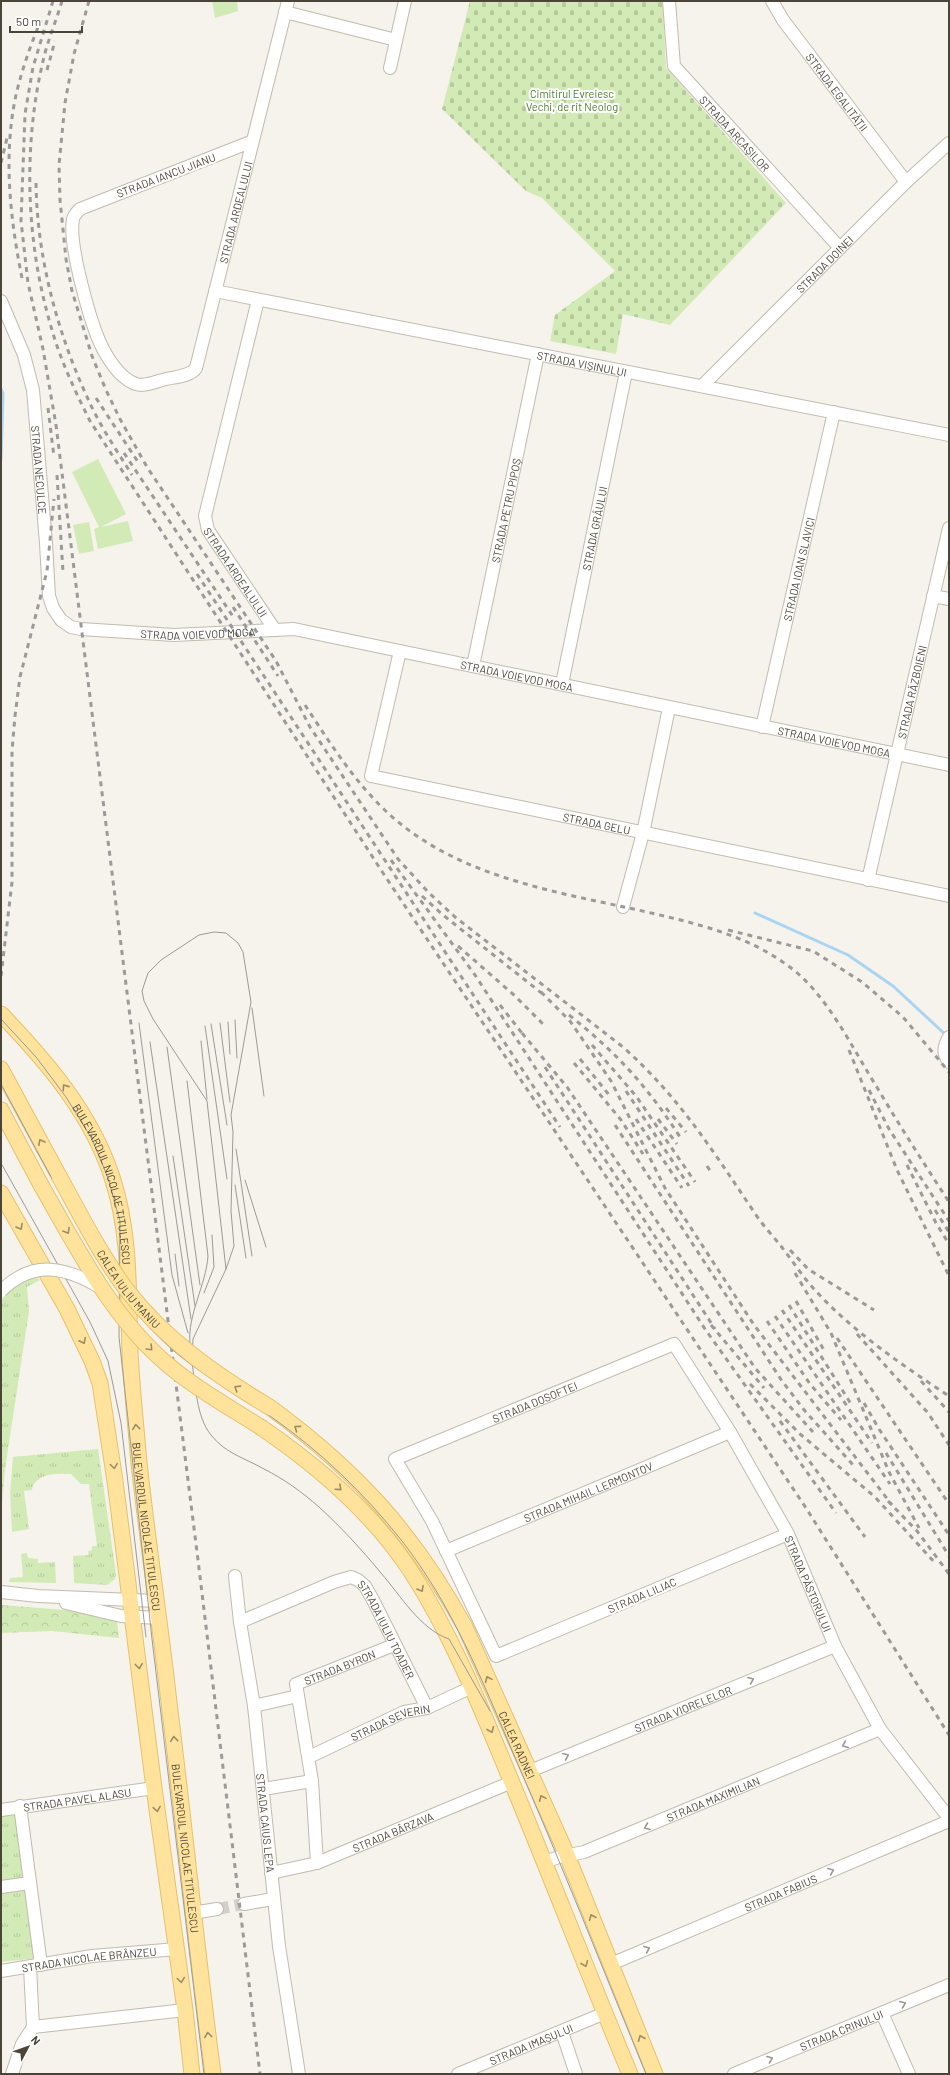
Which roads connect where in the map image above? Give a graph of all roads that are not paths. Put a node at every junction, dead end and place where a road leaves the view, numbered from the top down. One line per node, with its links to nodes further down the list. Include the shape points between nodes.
1 (405, 1): 5 (street)
2 (669, 1): 10 (street, STRADA ARCAȘILOR, via 673,62 677,70)
3 (772, 1): 9 (street, STRADA EGALITĂȚII, via 783,20)
4 (287, 6): 5 (street); 7 (street, STRADA ARDEALULUI)
5 (396, 40): 6 (street)
6 (390, 68)
7 (253, 142): 11 (street, STRADA ARDEALULUI); 17 (street, STRADA IANCU JIANU, via 80,209 73,220 80,276 103,348 112,364 131,382)
8 (949, 143): 9 (street, STRADA DOINEI)
9 (906, 182): 10 (street, STRADA DOINEI)
10 (840, 248): 18 (street, STRADA DOINEI)
11 (215, 291): 12 (street, STRADA VIȘINULUI); 17 (street, STRADA ARDEALULUI, via 194,370)
12 (258, 300): 15 (street, STRADA VIȘINULUI); 25 (street, STRADA ARDEALULUI, via 205,516 208,530)
13 (1, 301): 14 (street, STRADA NECULCE)
14 (6, 323): 24 (street, STRADA NECULCE, via 24,356 33,390 49,596 52,608 61,620)
15 (538, 354): 16 (street, STRADA VIȘINULUI); 27 (street, STRADA PETRU PIPOȘ)
16 (626, 372): 18 (street, STRADA VIȘINULUI); 28 (street, STRADA GRÂULUI)
17 (142, 385)
18 (702, 386): 19 (street, STRADA VIȘINULUI)
19 (834, 412): 20 (street, STRADA VIȘINULUI); 30 (street, STRADA IOAN SLAVICI)
20 (949, 436)
21 (949, 528): 22 (street, STRADA RĂZBOIENI)
22 (933, 596): 23 (street); 31 (street, STRADA RĂZBOIENI)
23 (949, 599)
24 (81, 629): 25 (street, STRADA VOIEVOD MOGA, via 174,634)
25 (275, 630): 26 (street, STRADA VOIEVOD MOGA, via 294,629)
26 (400, 651): 27 (street, STRADA VOIEVOD MOGA); 33 (street, STRADA GELU, via 371,776)
27 (473, 666): 28 (street, STRADA VOIEVOD MOGA)
28 (562, 684): 29 (street, STRADA VOIEVOD MOGA)
29 (669, 708): 30 (street, STRADA VOIEVOD MOGA); 33 (street)
30 (762, 727): 31 (street, STRADA VOIEVOD MOGA)
31 (896, 754): 32 (street, STRADA VOIEVOD MOGA); 34 (street, STRADA RĂZBOIENI)
32 (949, 765)
33 (643, 833): 34 (street, STRADA GELU); 36 (street)
34 (868, 880): 35 (street, STRADA GELU)
35 (949, 896)
36 (623, 907)
37 (1, 1014): 55 (main road, BULEVARDUL NICOLAE TITULESCU, one-way to 37, via 135,1419 130,1353 128,1260 118,1197 105,1158 67,1090 47,1063)
38 (947, 1042): 39 (street, via 945,1058)
39 (949, 1062)
40 (1, 1069): 47 (main road, CALEA IULIU MANIU, one-way to 40, bridge, via 271,1408 200,1363 143,1310 102,1252)
41 (1, 1110): 43 (main road, CALEA IULIU MANIU, one-way to 43, bridge)
42 (1, 1193): 54 (main road, BULEVARDUL NICOLAE TITULESCU, one-way to 54, via 66,1309 100,1383 111,1445)
43 (101, 1288): 44 (street, bridge, via 71,1272 47,1269 27,1273); 48 (main road, CALEA IULIU MANIU, one-way to 48, bridge, via 138,1335 177,1373)
44 (1, 1291)
45 (674, 1344): 46 (street, STRADA PĂSTORULUI); 50 (street, STRADA DOSOFTEI, via 395,1459 416,1492)
46 (730, 1432): 49 (street, STRADA PĂSTORULUI); 50 (street, STRADA MIHAIL LERMONTOV)
47 (324, 1448): 67 (main road, CALEA RADNEI, one-way to 47, via 465,1627 432,1571 378,1501)
48 (310, 1462): 61 (main road, CALEA RADNEI, one-way to 61, via 367,1518 411,1572 440,1620)
49 (788, 1534): 50 (street, STRADA LILIAC, via 496,1656); 60 (street, STRADA PĂSTORULUI)
50 (446, 1551)
51 (236, 1576): 58 (street, STRADA CAIUS LEPA)
52 (1, 1592): 53 (street)
53 (38, 1596): 54 (street); 56 (street)
54 (131, 1601): 55 (street); 56 (main road, BULEVARDUL NICOLAE TITULESCU)
55 (157, 1601): 57 (main road, BULEVARDUL NICOLAE TITULESCU)
56 (132, 1618): 57 (street); 70 (main road, BULEVARDUL NICOLAE TITULESCU, one-way to 70)
57 (159, 1618): 85 (main road, BULEVARDUL NICOLAE TITULESCU, one-way to 57)
58 (240, 1622): 59 (street, STRADA IULIU TOADER, via 351,1577 365,1586); 63 (street, STRADA CAIUS LEPA)
59 (394, 1645): 62 (street, STRADA BYRON, via 296,1684); 64 (street, STRADA IULIU TOADER)
60 (835, 1646): 65 (street, STRADA PĂSTORULUI); 67 (street, STRADA VIORELELOR, one-way to 60)
61 (472, 1687): 64 (street, STRADA SEVERIN); 69 (main road, CALEA RADNEI, one-way to 69)
62 (296, 1696): 63 (street); 66 (street)
63 (254, 1706): 71 (street, STRADA CAIUS LEPA)
64 (427, 1708): 66 (street, STRADA SEVERIN, via 404,1712)
65 (880, 1729): 74 (street, STRADA PĂSTORULUI); 76 (street, STRADA MAXIMILIAN, one-way to 76, via 584,1852)
66 (309, 1757): 68 (street)
67 (530, 1771): 76 (main road, CALEA RADNEI, one-way to 67)
68 (312, 1781): 71 (street); 78 (street)
69 (512, 1782): 77 (main road, CALEA RADNEI); 78 (street, STRADA BÂRZAVA)
70 (154, 1788): 72 (street, STRADA PAVEL ALASU); 86 (main road, BULEVARDUL NICOLAE TITULESCU, one-way to 86)
71 (263, 1789): 79 (street, STRADA CAIUS LEPA)
72 (20, 1806): 73 (street, STRADA PAVEL ALASU); 80 (street)
73 (1, 1810)
74 (949, 1818)
75 (949, 1821): 87 (street, STRADA FABIUS, one-way to 75)
76 (567, 1854): 77 (street, STRADA MAXIMILIAN); 87 (main road, CALEA RADNEI, one-way to 76)
77 (545, 1862): 92 (main road, CALEA RADNEI, one-way to 92)
78 (317, 1863): 79 (street, STRADA BÂRZAVA)
79 (271, 1873): 82 (street, STRADA CAIUS LEPA)
80 (30, 1883): 81 (street); 88 (street)
81 (1, 1887)
82 (273, 1899): 83 (street); 96 (street, STRADA CAIUS LEPA)
83 (244, 1904)
84 (217, 1909): 85 (street)
85 (192, 1913): 99 (main road, BULEVARDUL NICOLAE TITULESCU, one-way to 85)
86 (177, 1949): 88 (street, STRADA NICOLAE BRÂNZEU, via 92,1956); 91 (main road, BULEVARDUL NICOLAE TITULESCU, one-way to 91)
87 (611, 1964): 103 (main road, CALEA RADNEI, one-way to 87)
88 (36, 1966): 89 (street, STRADA NICOLAE BRÂNZEU); 94 (street)
89 (1, 1971)
90 (949, 1985): 93 (street, STRADA CRINULUI, one-way to 90)
91 (185, 2010): 94 (street); 98 (main road, BULEVARDUL NICOLAE TITULESCU)
92 (605, 2013): 95 (street, STRADA IMAȘULUI); 102 (main road, CALEA RADNEI)
93 (882, 2013): 104 (street, STRADA CRINULUI, one-way to 93); 105 (street)
94 (33, 2028): 97 (street, via 22,2044)
95 (562, 2032): 100 (street, STRADA IMAȘULUI); 101 (street)
96 (298, 2072)
97 (12, 2074)
98 (192, 2074)
99 (213, 2074)
100 (458, 2074)
101 (576, 2074)
102 (630, 2074)
103 (655, 2074)
104 (734, 2074)
105 (909, 2074)

